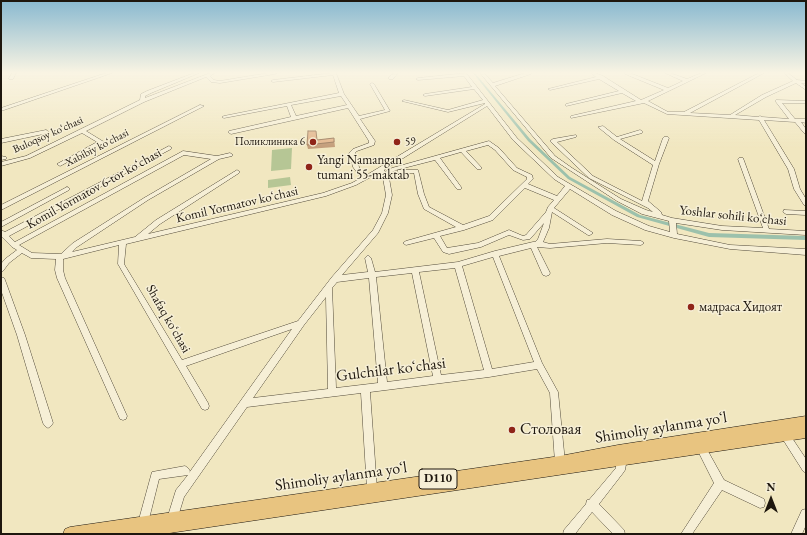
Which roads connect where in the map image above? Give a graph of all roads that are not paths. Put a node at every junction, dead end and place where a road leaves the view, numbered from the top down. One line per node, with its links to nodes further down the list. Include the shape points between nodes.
1 (36, 98): 22 (street)
2 (148, 98): 13 (street, Buloqsoy koʻchasi)
3 (321, 98): 18 (street)
4 (345, 98): 21 (street)
5 (380, 98): 29 (street, via 388,111)
6 (483, 98): 17 (street)
7 (505, 98): 66 (street, Yoshlar sohili koʻchasi, via 542,145 570,170 619,200 644,212)
8 (596, 98): 19 (street)
9 (636, 98): 15 (street)
10 (648, 98): 15 (street)
11 (715, 98): 23 (street)
12 (761, 98): 24 (street)
13 (143, 100): 33 (street, Buloqsoy koʻchasi)
14 (404, 101): 17 (street, via 448,112)
15 (641, 101): 23 (street, via 663,112); 26 (street)
16 (806, 102): 30 (street, via 778,101)
17 (487, 103): 52 (street, Komil Yormatov koʻchasi); 56 (street, via 515,139)
18 (288, 104): 25 (street); 28 (street)
19 (568, 105)
20 (202, 106): 62 (street, Xabibiy koʻchasi)
21 (350, 106): 28 (street); 29 (street)
22 (1, 110)
23 (686, 113): 24 (street)
24 (732, 115): 27 (street)
25 (224, 117)
26 (573, 117)
27 (760, 117): 30 (street); 60 (street, via 791,169 797,189)
28 (294, 118): 35 (street)
29 (358, 118): 54 (street, via 372,142 352,153 356,167)
30 (795, 120): 31 (street); 37 (street)
31 (806, 121)
32 (601, 127): 40 (street)
33 (83, 131): 48 (street, Buloqsoy koʻchasi, via 28,157); 49 (street, via 101,142)
34 (46, 132): 41 (street, Buloqsoy koʻchasi)
35 (231, 132)
36 (640, 132): 40 (street)
37 (806, 132)
38 (574, 136): 61 (street, via 553,141 591,177)
39 (666, 138): 50 (street)
40 (616, 140): 50 (street)
41 (1, 141)
42 (169, 148): 70 (street)
43 (462, 150): 45 (street); 51 (street); 55 (street, via 492,143 515,169 530,176)
44 (230, 155): 46 (street)
45 (436, 157): 52 (street); 57 (street)
46 (217, 158): 80 (street, Komil Yormatov 6-tor koʻchasi, via 184,153); 84 (street, via 134,207)
47 (741, 159): 69 (street)
48 (1, 164)
49 (60, 164)
50 (656, 164): 61 (street, via 645,202)
51 (479, 168)
52 (384, 171): 54 (street, Komil Yormatov koʻchasi); 68 (street, via 416,171 426,208); 91 (street, via 389,195 385,213 376,231)
53 (237, 172): 75 (street, via 158,222)
54 (364, 179): 75 (street, Komil Yormatov koʻchasi, via 324,195)
55 (524, 185): 59 (street); 68 (street, via 491,218)
56 (568, 187): 59 (street); 73 (street, via 647,228)
57 (459, 188)
58 (67, 189): 67 (street)
59 (558, 199): 63 (street)
60 (806, 204)
61 (648, 206): 66 (street)
62 (1, 208)
63 (550, 210): 71 (street); 74 (street, via 528,237 523,238 509,232 479,245 449,251 445,250); 79 (street, via 541,240)
64 (786, 212): 65 (street)
65 (806, 213)
66 (672, 220): 69 (street, Yoshlar sohili koʻchasi, via 722,228); 73 (street)
67 (1, 224)
68 (462, 228): 74 (street)
69 (767, 231): 72 (street, Yoshlar sohili koʻchasi)
70 (3, 233): 80 (street, Komil Yormatov koʻchasi)
71 (590, 233)
72 (806, 233)
73 (674, 234): 82 (street, via 730,247)
74 (436, 235): 77 (street)
75 (136, 240): 76 (street, Komil Yormatov koʻchasi)
76 (123, 243): 84 (street, Komil Yormatov koʻchasi); 95 (street, Shafaq koʻchasi, via 121,264)
77 (406, 243)
78 (641, 243): 79 (street, via 607,241 550,246)
79 (535, 244): 83 (street); 89 (street)
80 (14, 245): 81 (street, Komil Yormatov koʻchasi)
81 (22, 250): 84 (street, Komil Yormatov koʻchasi, via 31,255); 87 (street)
82 (806, 252)
83 (495, 254): 86 (street); 96 (street)
84 (61, 256): 104 (street, via 61,278)
85 (368, 258): 90 (street)
86 (458, 265): 88 (street); 97 (street)
87 (1, 269)
88 (415, 270): 90 (street); 98 (street)
89 (546, 273)
90 (372, 275): 91 (street); 99 (street)
91 (335, 279): 93 (street)
92 (1, 280): 106 (street)
93 (329, 289): 94 (street); 101 (street)
94 (301, 323): 95 (street); 102 (street)
95 (180, 364): 103 (street, Shafaq koʻchasi)
96 (539, 365): 97 (street, Gulchilar koʻchasi); 111 (street, via 554,392)
97 (489, 373): 98 (street, Gulchilar koʻchasi)
98 (438, 379): 99 (street, Gulchilar koʻchasi)
99 (383, 386): 100 (street, Gulchilar koʻchasi)
100 (365, 389): 101 (street, Gulchilar koʻchasi); 115 (street)
101 (332, 393): 102 (street, Gulchilar koʻchasi)
102 (246, 403): 120 (street, via 180,494)
103 (205, 406)
104 (123, 416)
105 (806, 422): 110 (main road, Shimoliy aylanma yoʻl / D110)
106 (48, 423)
107 (806, 432): 108 (main road, Shimoliy aylanma yoʻl / D110)
108 (785, 435): 109 (main road, Shimoliy aylanma yoʻl / D110); 112 (street)
109 (702, 447): 110 (main road, Shimoliy aylanma yoʻl / D110); 114 (street)
110 (619, 455): 111 (main road, Shimoliy aylanma yoʻl / D110); 116 (main road, Shimoliy aylanma yoʻl / D110); 118 (street, via 620,470)
111 (560, 462): 115 (main road, Shimoliy aylanma yoʻl / D110)
112 (806, 468)
113 (185, 471): 121 (street, via 155,475)
114 (720, 484): 117 (street); 127 (street)
115 (372, 489): 116 (main road, Shimoliy aylanma yoʻl / D110)
116 (321, 500): 120 (main road, Shimoliy aylanma yoʻl / D110); 124 (main road, Shimoliy aylanma yoʻl / D110)
117 (760, 503)
118 (591, 504): 125 (street); 126 (street)
119 (806, 514): 128 (street)
120 (172, 519): 121 (main road, Shimoliy aylanma yoʻl / D110)
121 (143, 523): 122 (main road, Shimoliy aylanma yoʻl / D110)
122 (103, 532): 123 (main road, Shimoliy aylanma yoʻl / D110)
123 (70, 534)
124 (118, 534)
125 (568, 534)
126 (620, 534)
127 (686, 534)
128 (796, 534)

